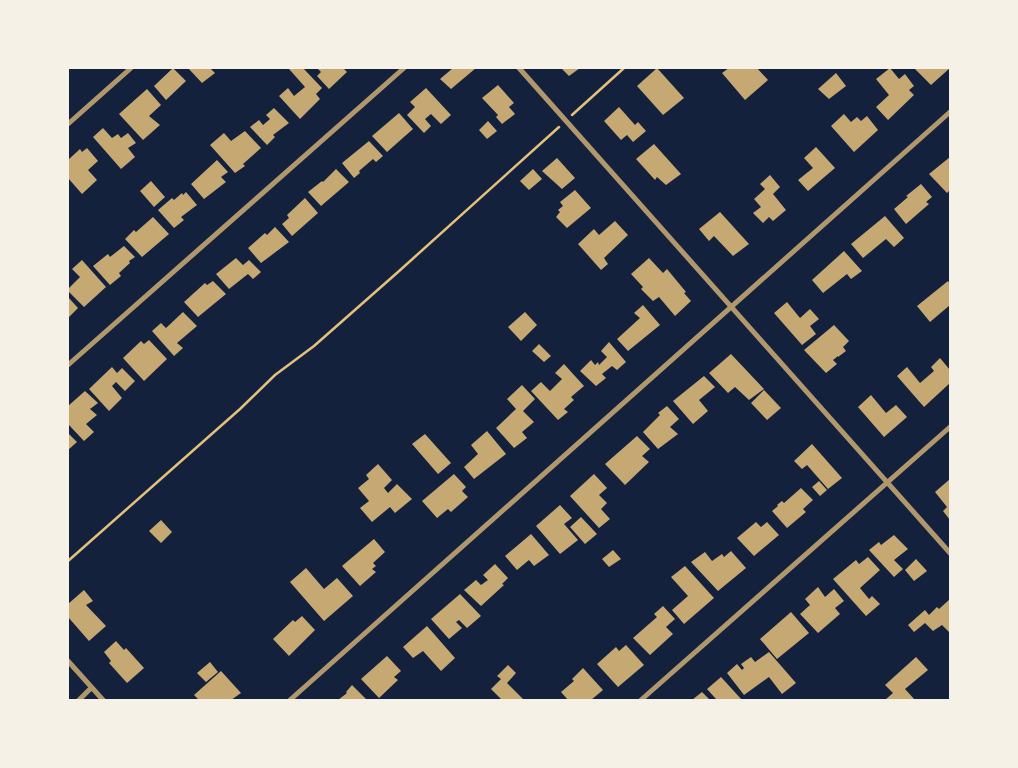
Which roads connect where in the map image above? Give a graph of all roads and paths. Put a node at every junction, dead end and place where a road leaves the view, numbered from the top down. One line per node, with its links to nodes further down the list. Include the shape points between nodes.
1 (132, 68): 7 (street)
2 (404, 68): 9 (street)
3 (519, 68): 6 (street)
4 (624, 68): 6 (path)
5 (950, 112): 8 (street)
6 (567, 121): 8 (street); 13 (path, via 321,340 275,375)
7 (68, 124)
8 (732, 306): 11 (street); 18 (street)
9 (68, 365)
10 (950, 427): 11 (street)
11 (888, 483): 12 (street); 19 (street)
12 (950, 553)
13 (68, 561)
14 (68, 661): 15 (street)
15 (91, 688): 16 (street); 17 (street)
16 (79, 700)
17 (102, 700)
18 (290, 700)
19 (641, 700)

